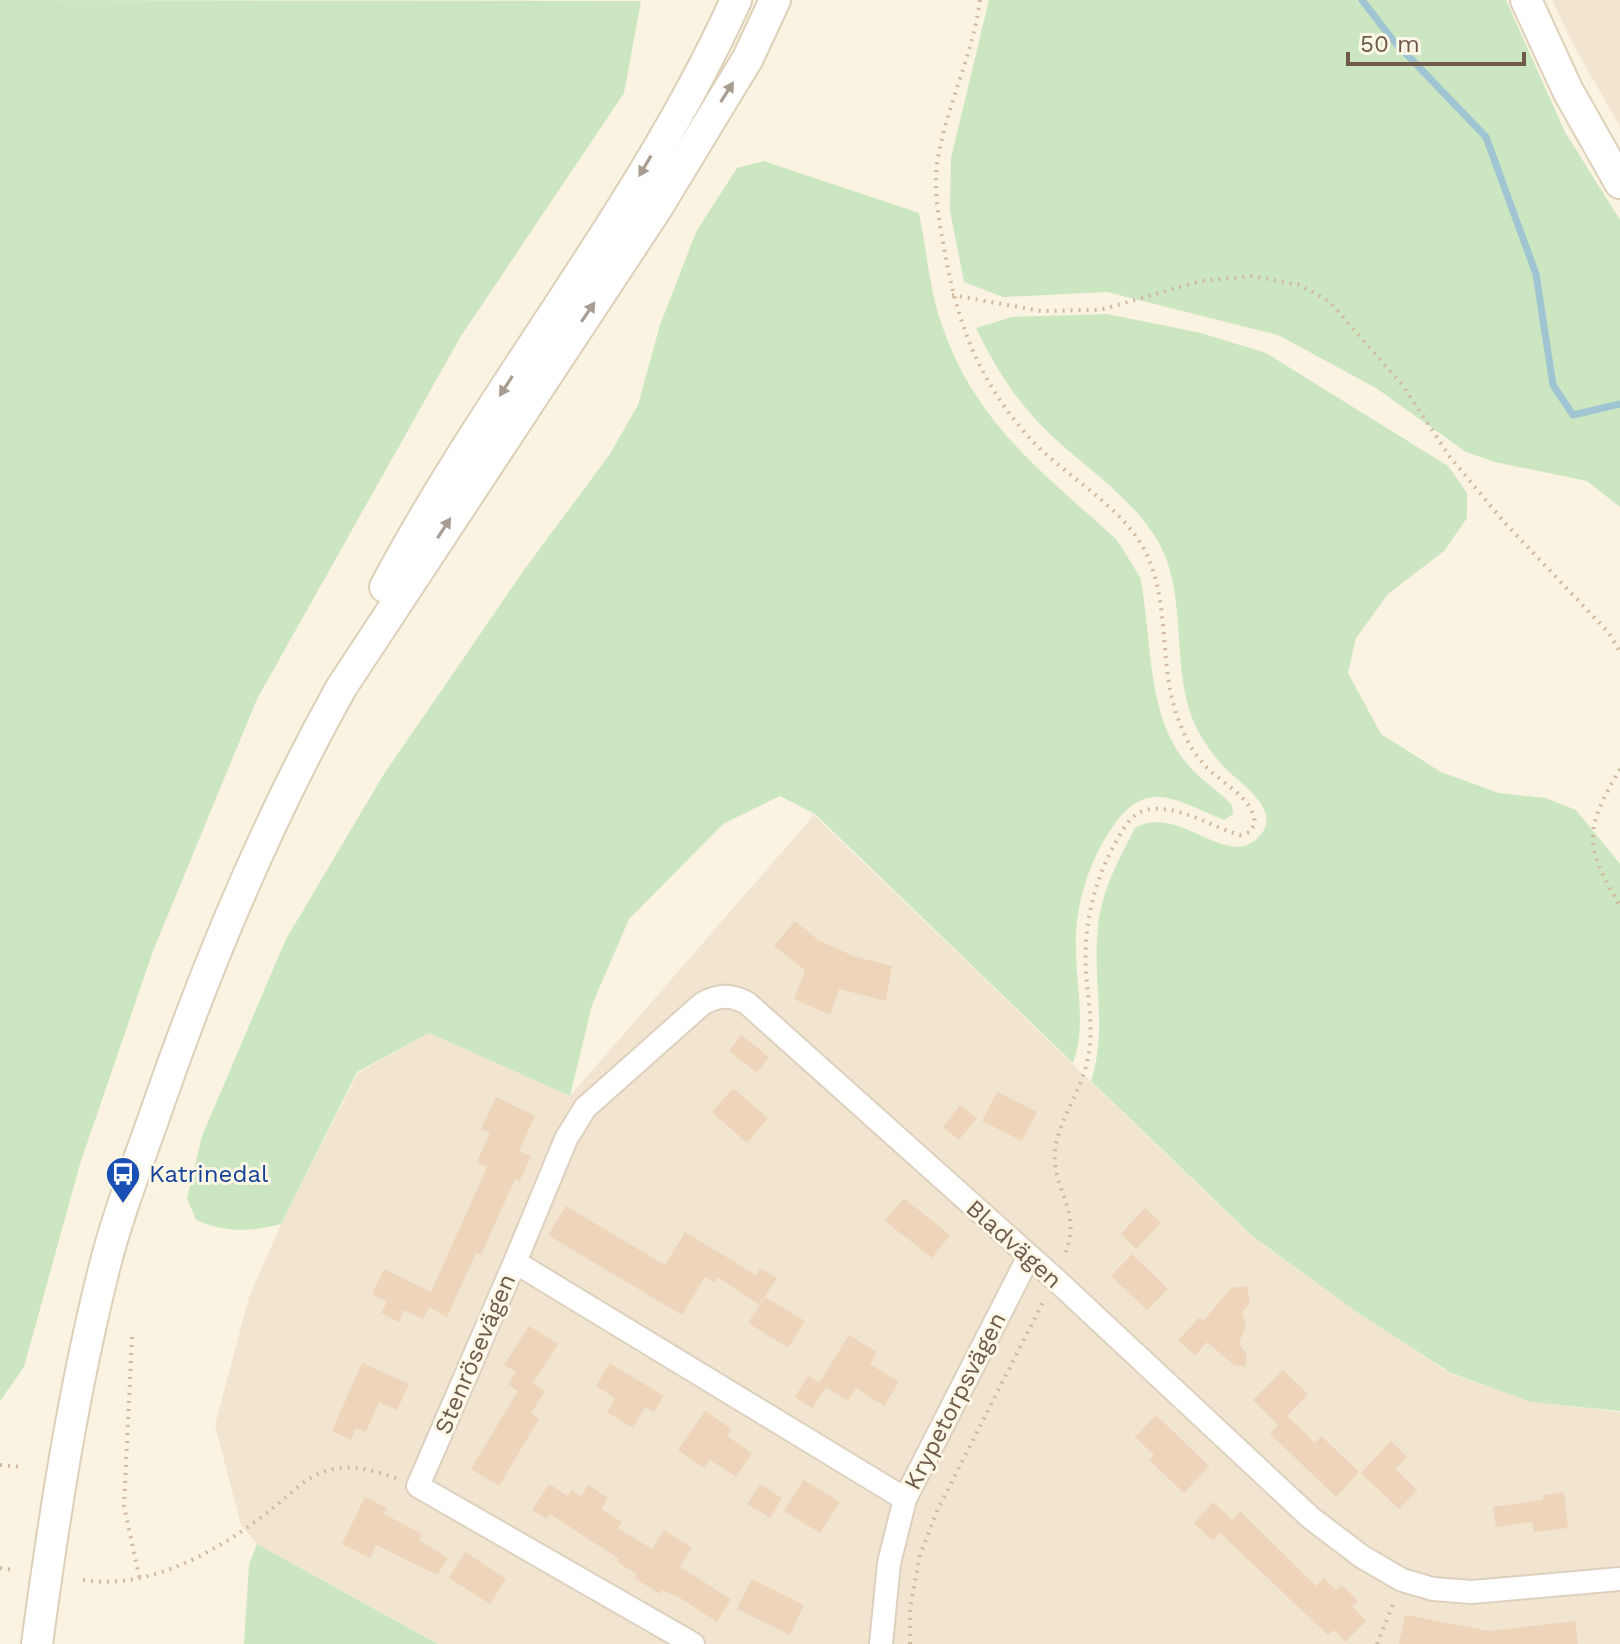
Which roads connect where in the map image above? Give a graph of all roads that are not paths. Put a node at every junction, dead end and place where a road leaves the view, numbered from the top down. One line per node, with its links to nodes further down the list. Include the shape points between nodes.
1 (736, 0): 5 (main road, one-way to 5, via 715,47 627,196 424,515)
2 (775, 0): 5 (main road, one-way to 2, via 657,208 748,58)
3 (1526, 0): 4 (main road, via 1575,105)
4 (1620, 183)
5 (341, 688): 10 (main road, via 300,760 219,939 123,1205 64,1457)
6 (1028, 1258): 7 (street, Bladvägen, via 747,1003 724,996 702,1004 585,1108 566,1139); 8 (street, Krypetorpsvägen); 9 (street, Bladvägen, via 1311,1518 1402,1580 1472,1592)
7 (515, 1262): 8 (street, Stenrösevägen); 11 (street, Stenrösevägen, via 418,1486)
8 (905, 1499): 12 (street, Krypetorpsvägen, via 889,1563)
9 (1620, 1579)
10 (37, 1644)
11 (693, 1644)
12 (881, 1644)

